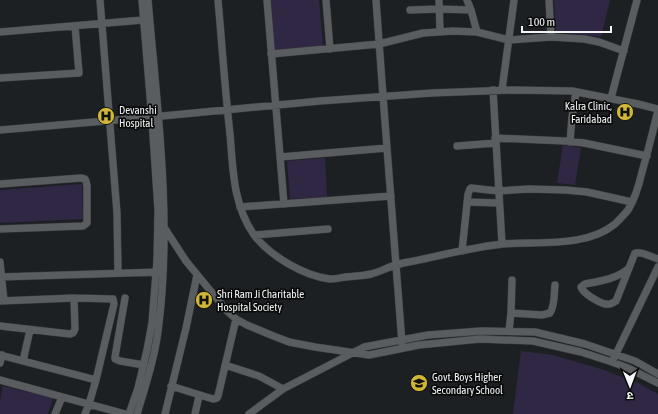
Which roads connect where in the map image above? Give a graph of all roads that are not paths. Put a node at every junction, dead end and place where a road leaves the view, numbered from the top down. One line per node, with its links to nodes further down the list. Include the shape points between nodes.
1 (100, 0): 17 (street)
2 (142, 0): 16 (street)
3 (148, 0): 37 (street)
4 (218, 0): 35 (street)
5 (267, 0): 27 (street)
6 (326, 0): 25 (street)
7 (376, 0): 24 (street)
8 (439, 0): 13 (street)
9 (467, 0): 15 (street)
10 (514, 0): 23 (street)
11 (548, 0): 22 (street)
12 (637, 0): 26 (street)
13 (439, 9): 14 (street); 15 (street); 19 (street)
14 (410, 10)
15 (471, 10): 21 (street)
16 (143, 20): 17 (street); 37 (street)
17 (102, 24): 18 (street); 38 (street)
18 (75, 26): 20 (street); 28 (street, via 79,73)
19 (440, 31): 21 (street); 24 (street)
20 (0, 32)
21 (478, 32): 23 (street)
22 (551, 37): 23 (street); 26 (street, via 584,39)
23 (509, 40): 30 (street)
24 (379, 44): 25 (street); 32 (street)
25 (330, 49): 27 (street)
26 (624, 51): 33 (street)
27 (271, 54): 34 (street)
28 (0, 78)
29 (493, 90): 30 (street); 32 (street); 40 (street)
30 (502, 90): 31 (street)
31 (576, 92): 33 (street); 41 (street)
32 (383, 96): 34 (street); 43 (street)
33 (611, 98): 36 (street)
34 (275, 105): 35 (street); 45 (street)
35 (227, 110): 37 (street); 53 (street, via 233,172)
36 (658, 110): 44 (street)
37 (155, 117): 38 (street); 54 (street); 55 (street)
38 (110, 121): 39 (street); 67 (street, via 117,212)
39 (0, 130)
40 (496, 141): 41 (street); 42 (street); 47 (street)
41 (570, 142): 44 (street)
42 (456, 146)
43 (387, 148): 45 (street); 48 (street)
44 (647, 156): 50 (street)
45 (280, 157): 52 (street)
46 (0, 184): 56 (street, via 84,178 87,186 87,223 83,226)
47 (498, 191): 49 (street, via 470,189); 50 (street, via 566,190); 51 (street)
48 (391, 196): 52 (street); 63 (street)
49 (467, 202): 51 (street); 60 (street)
50 (632, 202): 59 (street, via 627,212 614,224 588,237 568,241)
51 (499, 203): 59 (street)
52 (284, 204): 53 (street)
53 (240, 207): 58 (street)
54 (158, 218): 55 (street); 66 (street, via 157,260)
55 (164, 228): 66 (street); 68 (street)
56 (0, 229)
57 (328, 229): 58 (street)
58 (255, 235): 63 (street, via 286,262 322,278 355,276)
59 (502, 244): 60 (street)
60 (462, 251): 63 (street)
61 (658, 259): 65 (street, via 635,253)
62 (0, 262): 69 (street)
63 (396, 265): 80 (street)
64 (658, 268): 84 (street)
65 (628, 270): 65 (street, via 615,277 585,284 582,289 597,300 612,304)
66 (160, 272): 67 (street); 88 (street); 103 (street, via 158,331)
67 (118, 273): 69 (street)
68 (197, 275): 76 (street); 94 (street)
69 (1, 277): 74 (street)
70 (512, 280): 75 (street)
71 (555, 285): 75 (street, via 550,313)
72 (74, 298): 74 (street); 78 (street, via 73,333); 92 (street, via 110,298 114,301)
73 (125, 298): 88 (street, via 115,359)
74 (2, 301)
75 (512, 313): 79 (street)
76 (236, 319): 82 (street, via 289,342); 89 (street)
77 (0, 326): 78 (street)
78 (30, 330): 85 (street)
79 (509, 331): 80 (street, via 480,330); 84 (street, via 535,332 585,344)
80 (402, 339): 81 (street); 82 (street, via 364,346)
81 (403, 348): 82 (street, via 369,355); 86 (street, via 480,339 533,341)
82 (350, 353): 95 (street)
83 (1, 355): 85 (street); 87 (street)
84 (615, 355): 86 (street); 90 (street, via 635,361)
85 (23, 361): 92 (street)
86 (612, 362): 93 (street)
87 (0, 363)
88 (144, 365): 102 (street)
89 (225, 365): 95 (street, via 259,376); 96 (street, via 217,398)
90 (658, 374)
91 (0, 380): 97 (street)
92 (96, 380): 98 (street)
93 (658, 383)
94 (171, 386): 96 (street); 104 (street)
95 (283, 389): 106 (street)
96 (199, 396): 105 (street)
97 (62, 397): 98 (street); 99 (street)
98 (89, 404): 100 (street); 101 (street)
99 (55, 414)
100 (85, 414)
101 (125, 414)
102 (129, 414)
103 (137, 414)
104 (165, 414)
105 (195, 414)
106 (249, 414)

